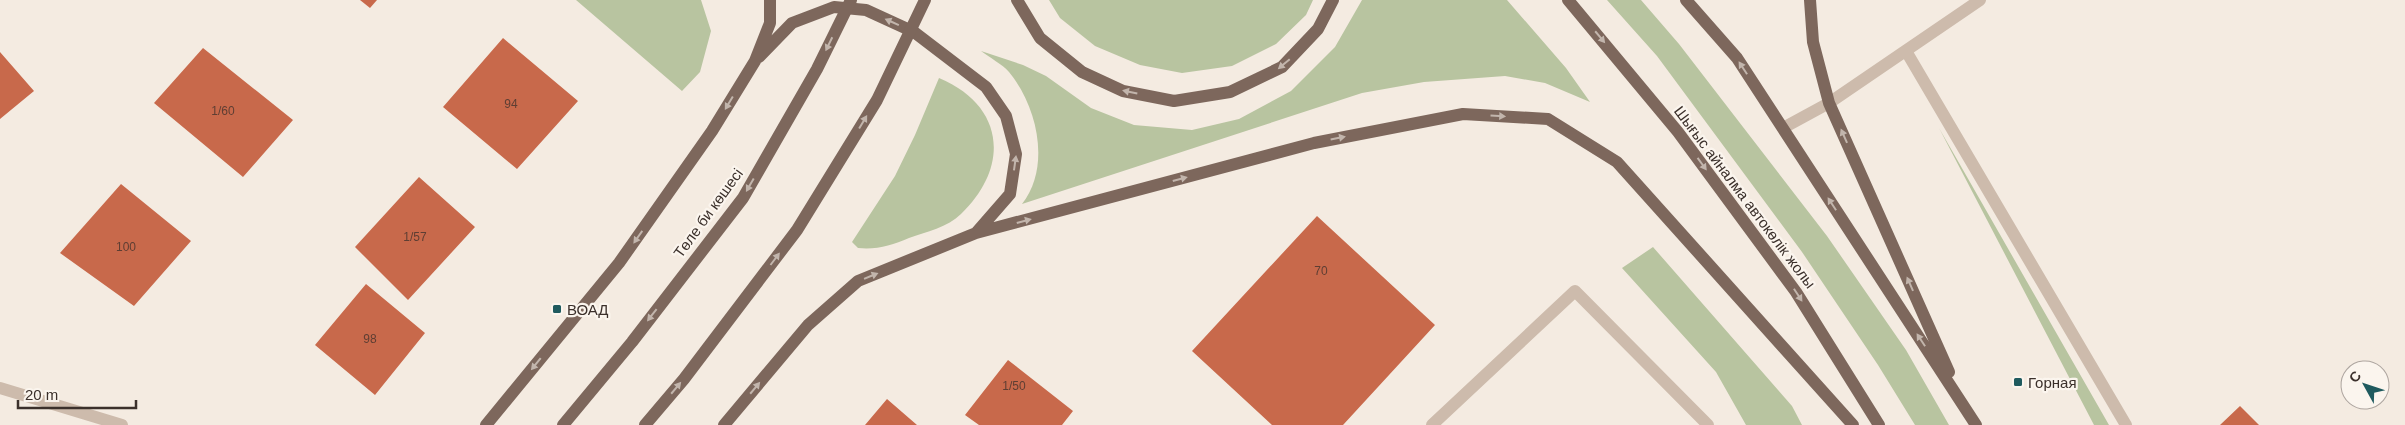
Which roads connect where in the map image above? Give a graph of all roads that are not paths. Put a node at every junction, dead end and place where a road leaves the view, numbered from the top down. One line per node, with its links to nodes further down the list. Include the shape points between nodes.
1 (770, 0): 11 (main road, via 770,24)
2 (851, 0): 19 (main road, Төле би көшесі, one-way to 19, bridge, via 817,69 743,198)
3 (925, 0): 20 (main road, one-way to 3, bridge, via 797,230 877,100)
4 (1017, 0): 5 (main road, one-way to 4, via 1318,30 1282,67 1230,92 1174,101 1123,91 1082,72 1040,38)
5 (1333, 0)
6 (1568, 0): 25 (main road, Шығыс айналма автокөлік жолы, one-way to 25, via 1678,132 1796,292)
7 (1686, 0): 13 (main road, one-way to 7, via 1737,58)
8 (1810, 0): 12 (main road, via 1813,42)
9 (1980, 0): 10 (street)
10 (1906, 51): 12 (street); 27 (street)
11 (755, 61): 14 (main road, one-way to 11, via 1010,194 1016,154 1006,116 986,87 940,50 914,32 866,10 834,6 792,23); 18 (main road, one-way to 18, via 712,130 619,263)
12 (1830, 103): 13 (street); 16 (main road, one-way to 12)
13 (1783, 128): 16 (main road, one-way to 13)
14 (976, 233): 21 (main road, one-way to 14, via 808,325 858,281); 24 (main road, one-way to 24, via 1314,143 1463,114 1548,119 1617,162)
15 (0, 388): 17 (street)
16 (1965, 409): 26 (main road)
17 (122, 425)
18 (486, 425)
19 (563, 425)
20 (645, 425)
21 (724, 425)
22 (1432, 425): 23 (street, via 1575,291)
23 (1708, 425)
24 (1853, 425)
25 (1879, 425)
26 (1976, 425)
27 (2126, 425)

